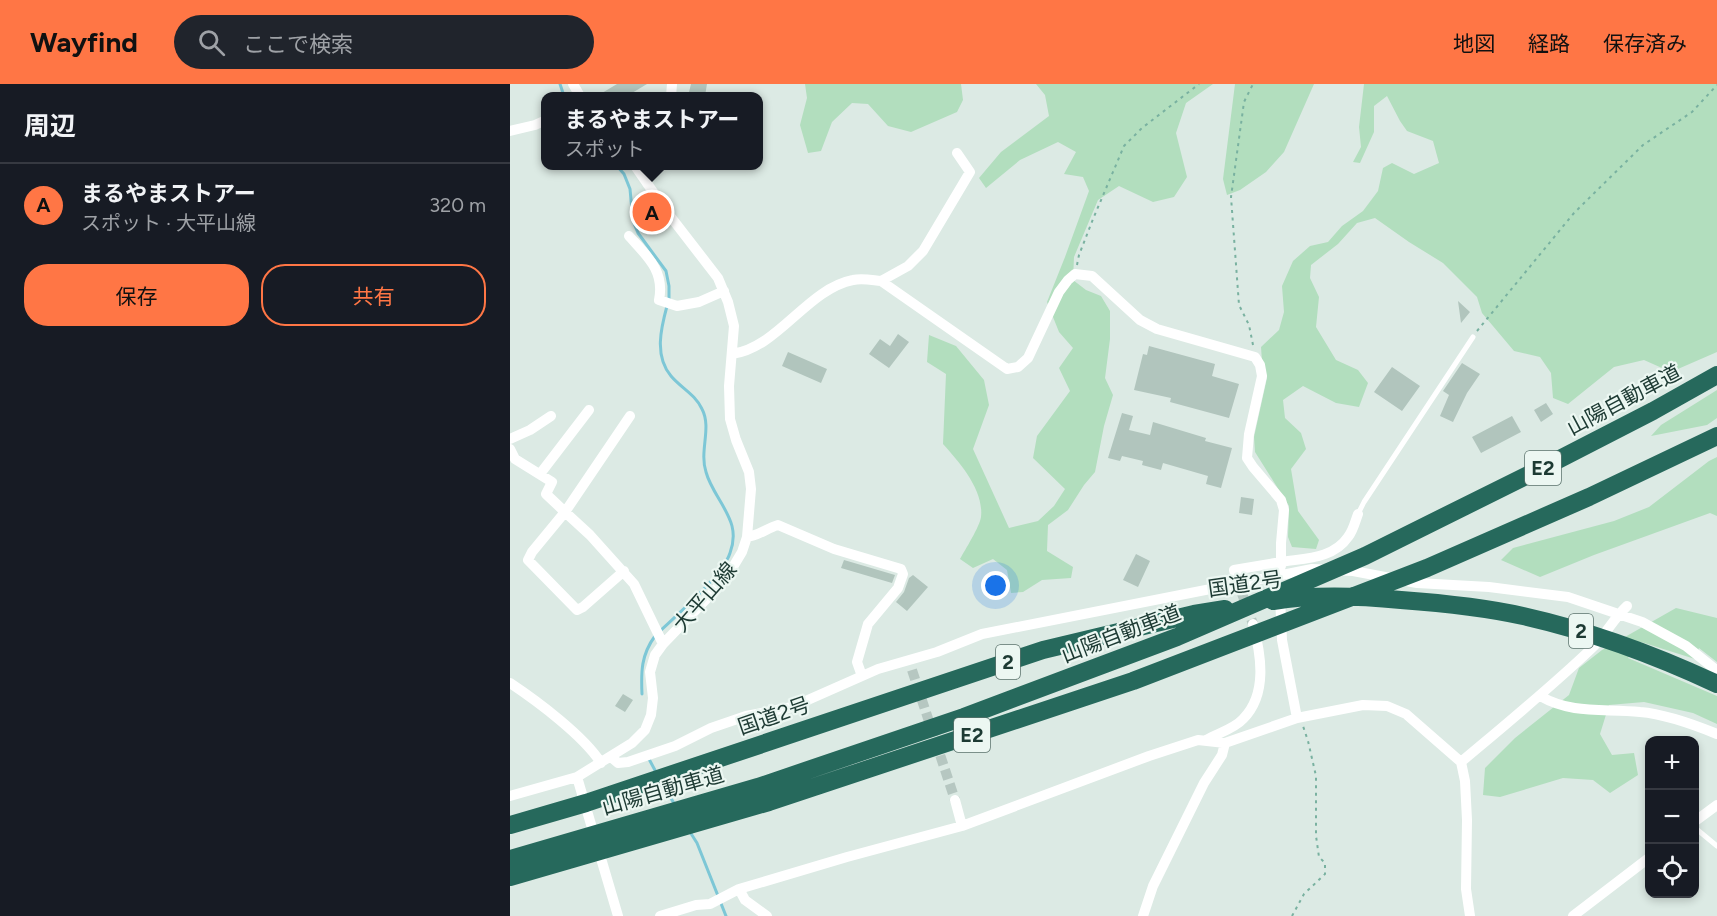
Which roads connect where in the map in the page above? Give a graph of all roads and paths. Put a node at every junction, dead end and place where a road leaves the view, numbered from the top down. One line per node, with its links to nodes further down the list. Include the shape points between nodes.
1 (1199, 84): 9 (path, via 1124,146 1079,255)
2 (1253, 84): 14 (path, via 1244,102 1231,197 1239,305 1250,325)
3 (1717, 85): 12 (path, via 1692,112 1643,146 1574,213)
4 (541, 122): 5 (street)
5 (510, 130)
6 (957, 153): 10 (street, via 970,172 951,206 923,251 908,266)
7 (638, 170): 11 (street, 大平山線)
8 (629, 236): 11 (street, via 652,262 659,278 659,300 677,306)
9 (1075, 274): 10 (street, via 1059,292 1028,358 1018,367 1008,369); 14 (street, via 1092,276 1140,320 1157,329)
10 (881, 281): 13 (street, via 854,279 837,284 758,346)
11 (724, 291): 13 (street, 大平山線, via 734,326)
12 (1473, 337): 24 (lane)
13 (732, 354): 25 (street, 大平山線, via 729,419 749,472)
14 (1255, 357): 26 (street, via 1262,376 1247,458 1281,500)
15 (1717, 375): 49 (highway, 山陽自動車道 / E2, via 1551,464 1365,556 1177,637 964,717 758,787)
16 (589, 410): 22 (street)
17 (550, 416): 20 (street)
18 (630, 416): 23 (street)
19 (1717, 436): 32 (highway, 山陽自動車道 / E2, via 1427,568)
20 (510, 439)
21 (510, 449): 22 (street, via 515,459)
22 (540, 474): 23 (street, via 552,482 546,494)
23 (565, 512): 27 (street); 27 (street, via 528,560 577,610)
24 (1358, 514): 26 (street, via 1341,546 1326,555)
25 (747, 537): 33 (street, 大平山線, via 742,552 715,590); 34 (street, via 778,525 834,549 901,569 898,588 868,624 857,662)
26 (1281, 562): 28 (street, via 1234,570); 29 (street)
27 (624, 571): 33 (street)
28 (1235, 574)
29 (1281, 575): 30 (street); 31 (street, via 1312,569 1353,571 1417,583 1537,592); 34 (street, via 982,634 910,665 878,669)
30 (1280, 600): 35 (highway, 国道2号 / 2, via 1377,598 1489,609 1582,632); 38 (street, via 1282,640); 47 (highway, 国道2号 / 2, via 1194,614 1043,650)
31 (1623, 610): 35 (street, via 1686,646); 37 (street, via 1594,647)
32 (1249, 631): 40 (street, via 1258,645 1258,696 1243,720); 49 (highway, 山陽自動車道 / E2, via 1133,681 978,733 769,802)
33 (659, 637): 42 (street, 大平山線, via 650,672 653,698 645,730)
34 (862, 676): 42 (street, via 792,707 746,716 652,754 618,763)
35 (1716, 676)
36 (510, 683): 42 (street)
37 (1540, 696): 39 (street, via 1555,704 1595,711 1641,712 1669,718); 43 (street)
38 (1298, 718): 41 (street); 43 (street, via 1363,705 1386,706 1406,714); 64 (path, via 1316,776 1316,836 1326,870 1304,894)
39 (1717, 734)
40 (1206, 740): 41 (street); 52 (street, via 1149,756)
41 (1225, 743): 63 (street, via 1153,886)
42 (606, 760): 44 (street, 大平山線)
43 (1461, 762): 65 (street)
44 (577, 777): 45 (street, 大平山線); 47 (street)
45 (510, 796)
46 (955, 800): 52 (street)
47 (586, 803): 51 (highway, 国道2号 / 2); 60 (street)
48 (1717, 805): 50 (street)
49 (693, 815): 55 (highway, 山陽自動車道 / E2)
50 (1699, 819)
51 (510, 825)
52 (962, 826): 59 (street)
53 (1699, 830): 54 (lane)
54 (1717, 846)
55 (582, 847): 56 (highway, 山陽自動車道 / E2); 58 (highway, 山陽自動車道 / E2)
56 (510, 859)
57 (1645, 860): 66 (street)
58 (510, 877)
59 (738, 889): 61 (street, via 710,904); 62 (street, via 745,900)
60 (618, 916)
61 (660, 916)
62 (767, 916)
63 (1143, 916)
64 (1292, 916)
65 (1470, 916)
66 (1573, 916)

